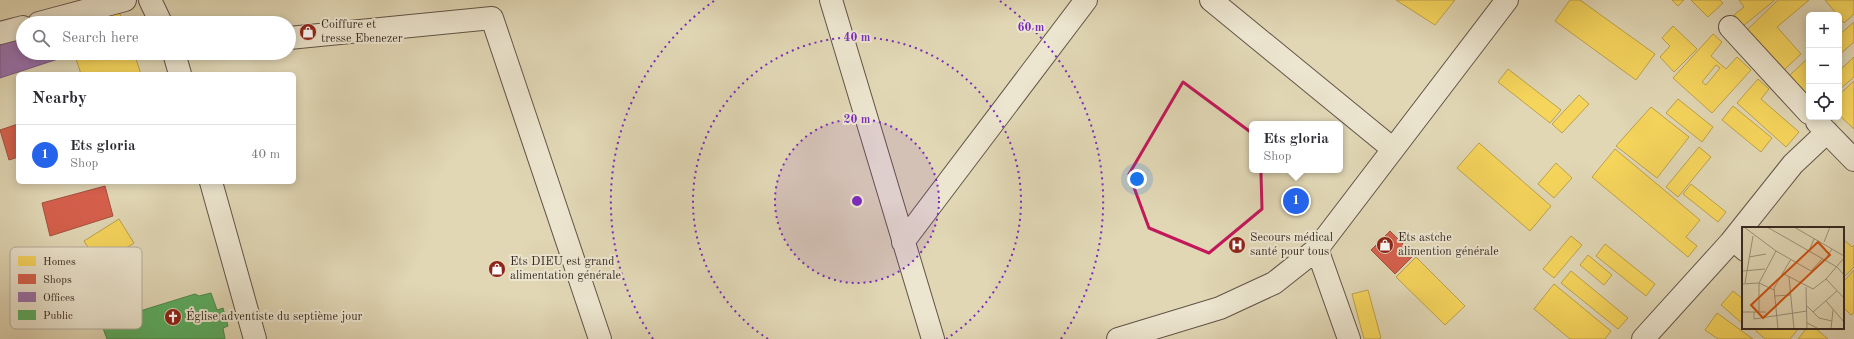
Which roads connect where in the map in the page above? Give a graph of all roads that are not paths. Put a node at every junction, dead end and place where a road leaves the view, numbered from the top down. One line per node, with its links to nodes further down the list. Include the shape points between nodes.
1 (125, 0): 7 (street)
2 (150, 0): 8 (street)
3 (831, 0): 22 (street)
4 (1086, 0): 22 (street)
5 (1211, 0): 17 (street)
6 (1507, 0): 17 (street)
7 (65, 16)
8 (158, 16)
9 (1730, 27): 15 (street)
10 (16, 29): 11 (street)
11 (0, 33)
12 (296, 37): 26 (street, via 492,18)
13 (176, 60): 14 (street)
14 (179, 72)
15 (1806, 110)
16 (1820, 124): 18 (street); 20 (street)
17 (1392, 150): 23 (street)
18 (1854, 160)
19 (212, 184): 25 (street)
20 (1751, 227)
21 (1742, 240): 24 (street)
22 (902, 242): 27 (street)
23 (1317, 249): 28 (street, via 1274,283 1220,308); 29 (street)
24 (1736, 249): 30 (street)
25 (255, 339)
26 (600, 339)
27 (933, 339)
28 (1118, 339)
29 (1350, 339)
30 (1643, 339)

